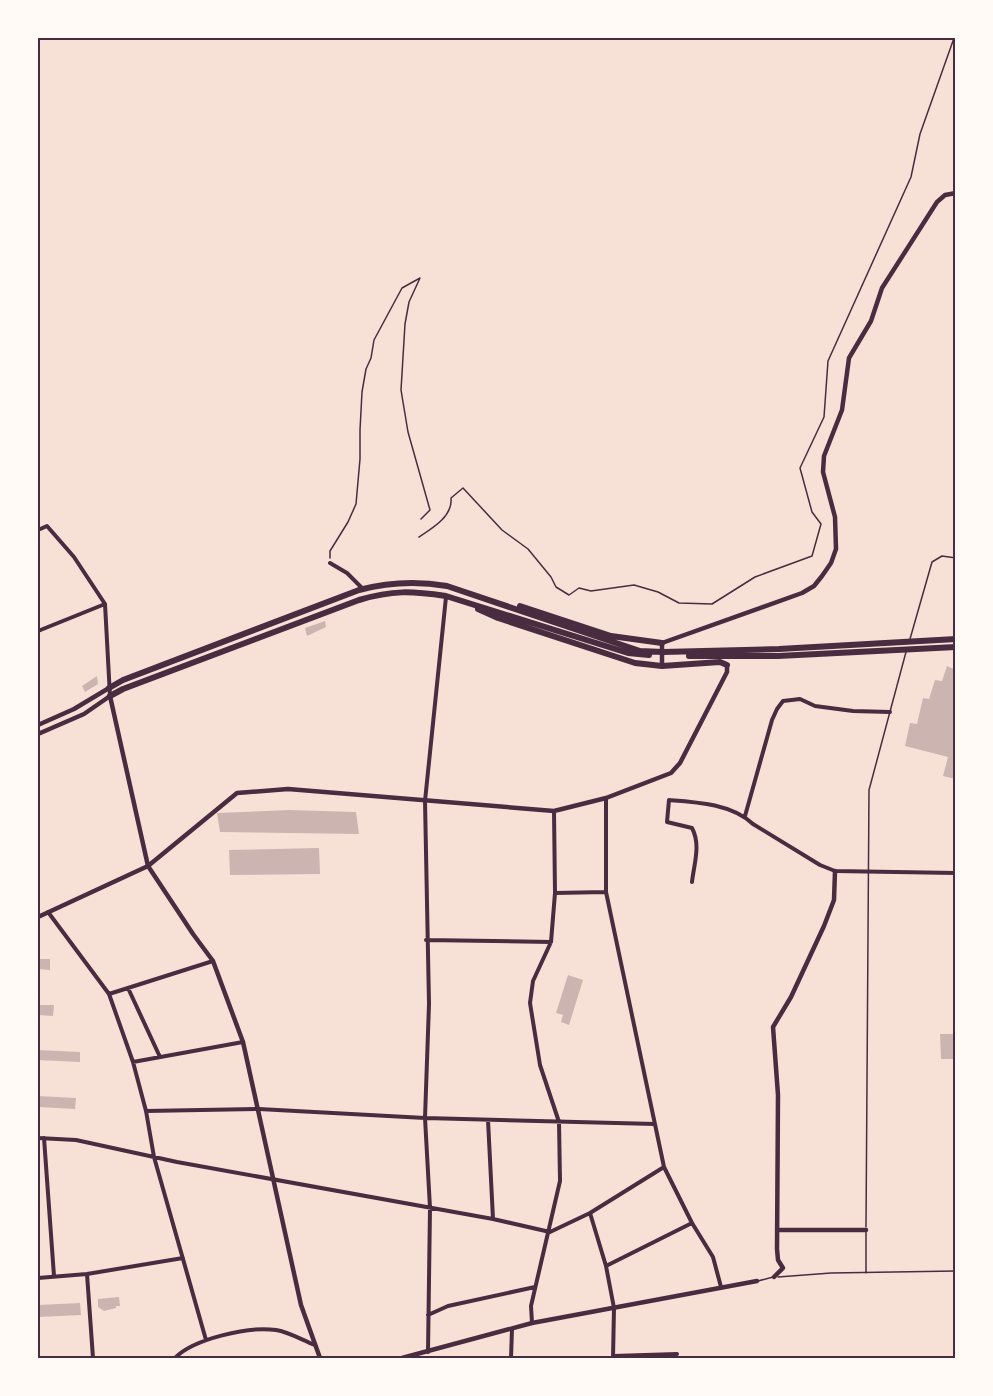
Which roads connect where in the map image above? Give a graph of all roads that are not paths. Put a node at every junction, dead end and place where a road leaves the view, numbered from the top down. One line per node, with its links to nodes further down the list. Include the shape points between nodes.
1 (956, 193): 12 (street, via 937,202 882,288 871,321 849,358 842,410 823,462 837,537 831,563 814,586 802,593)
2 (38, 530): 9 (street, via 47,526 74,557)
3 (956, 558): 19 (lane, via 942,556 932,562)
4 (330, 563): 5 (street)
5 (362, 589): 6 (highway, via 394,583 427,583); 17 (highway)
6 (462, 591): 12 (highway, via 612,636); 14 (highway, via 640,651)
7 (446, 596): 8 (highway); 18 (highway, via 383,593); 23 (street)
8 (459, 599): 14 (highway, via 628,653); 16 (highway, via 498,618 589,649 635,663)
9 (105, 604): 10 (street); 17 (street)
10 (38, 631)
11 (956, 639): 14 (highway)
12 (662, 644): 16 (street)
13 (956, 647): 14 (highway)
14 (779, 653)
15 (727, 665): 16 (highway, via 720,662); 22 (street, via 727,672 680,763 671,773)
16 (662, 666)
17 (109, 688): 18 (street); 20 (street)
18 (110, 696): 21 (street, via 84,714); 26 (street)
19 (890, 712): 25 (street, via 815,706 800,699 783,701 772,720); 27 (lane, via 869,790)
20 (38, 725)
21 (38, 734)
22 (606, 798): 24 (street); 31 (street)
23 (425, 801): 24 (street); 26 (street, via 288,789 237,793); 35 (street)
24 (554, 811): 32 (street)
25 (745, 816): 28 (street, via 753,825); 30 (street, via 718,806 669,800 667,822 692,828 695,834)
26 (148, 866): 33 (street); 37 (street)
27 (869, 870): 28 (street); 29 (street); 59 (lane)
28 (836, 871): 58 (street, via 834,900 824,926 773,1027 778,1095)
29 (956, 873)
30 (692, 882)
31 (606, 892): 32 (street); 48 (street)
32 (555, 893): 36 (street)
33 (48, 912): 34 (street); 39 (street)
34 (38, 917)
35 (426, 940): 36 (street); 45 (street, via 429,1004)
36 (551, 942): 47 (street, via 534,981 530,1003 540,1065)
37 (213, 961): 38 (street); 40 (street)
38 (128, 988): 39 (street); 41 (street)
39 (109, 994): 42 (street)
40 (243, 1042): 41 (street); 43 (street)
41 (160, 1057): 42 (street)
42 (133, 1062): 44 (street)
43 (259, 1109): 44 (street); 45 (street); 53 (street)
44 (146, 1111): 51 (street)
45 (425, 1118): 46 (street); 54 (street)
46 (488, 1120): 47 (street); 56 (street)
47 (559, 1122): 48 (street); 60 (street, via 560,1181)
48 (654, 1124): 52 (street)
49 (38, 1138): 50 (street)
50 (44, 1138): 51 (street, via 76,1140); 66 (street)
51 (154, 1157): 53 (street); 61 (street)
52 (664, 1167): 55 (street); 57 (street)
53 (272, 1179): 54 (street); 77 (street, via 301,1305)
54 (430, 1208): 56 (street); 73 (street)
55 (590, 1213): 60 (street); 62 (street)
56 (493, 1220): 60 (street)
57 (692, 1223): 62 (street); 71 (street, via 713,1257)
58 (777, 1230): 59 (street); 67 (street, via 778,1260 783,1268)
59 (866, 1230): 64 (lane)
60 (550, 1232): 70 (street)
61 (183, 1258): 65 (street); 76 (street)
62 (606, 1266): 72 (street)
63 (956, 1271): 64 (lane)
64 (866, 1273): 67 (lane)
65 (87, 1274): 66 (street); 81 (street)
66 (54, 1276): 68 (street)
67 (774, 1277): 69 (lane)
68 (38, 1278)
69 (757, 1281): 71 (street)
70 (535, 1287): 73 (street, via 448,1306); 74 (street)
71 (721, 1287): 72 (street)
72 (614, 1308): 74 (street); 80 (street)
73 (428, 1315): 78 (street)
74 (532, 1323): 75 (street)
75 (512, 1329): 78 (street); 85 (street)
76 (206, 1340): 77 (street, via 277,1330); 82 (street)
77 (316, 1345): 83 (street)
78 (428, 1352): 84 (street)
79 (677, 1354): 80 (street)
80 (614, 1357)
81 (93, 1359)
82 (175, 1359)
83 (320, 1359)
84 (402, 1359)
85 (511, 1359)

